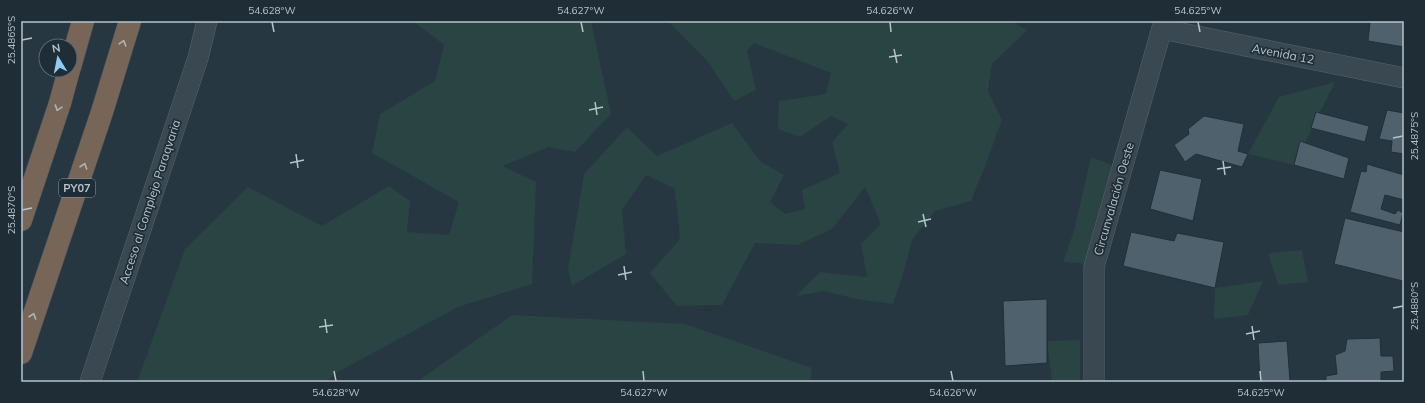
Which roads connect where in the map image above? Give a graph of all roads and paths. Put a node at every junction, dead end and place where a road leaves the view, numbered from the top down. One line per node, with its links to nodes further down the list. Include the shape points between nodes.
1 (83, 21): 5 (highway)
2 (130, 21): 9 (highway, PY07, one-way to 2)
3 (207, 21): 10 (street, Acceso al Complejo Paraqvaria, via 198,58)
4 (1163, 25): 7 (street, Avenida 12); 11 (street, Circunvalación Oeste, via 1094,268)
5 (78, 39)
6 (67, 78): 8 (highway, one-way to 8)
7 (1404, 78)
8 (21, 220)
9 (21, 353)
10 (90, 382)
11 (1094, 382)

